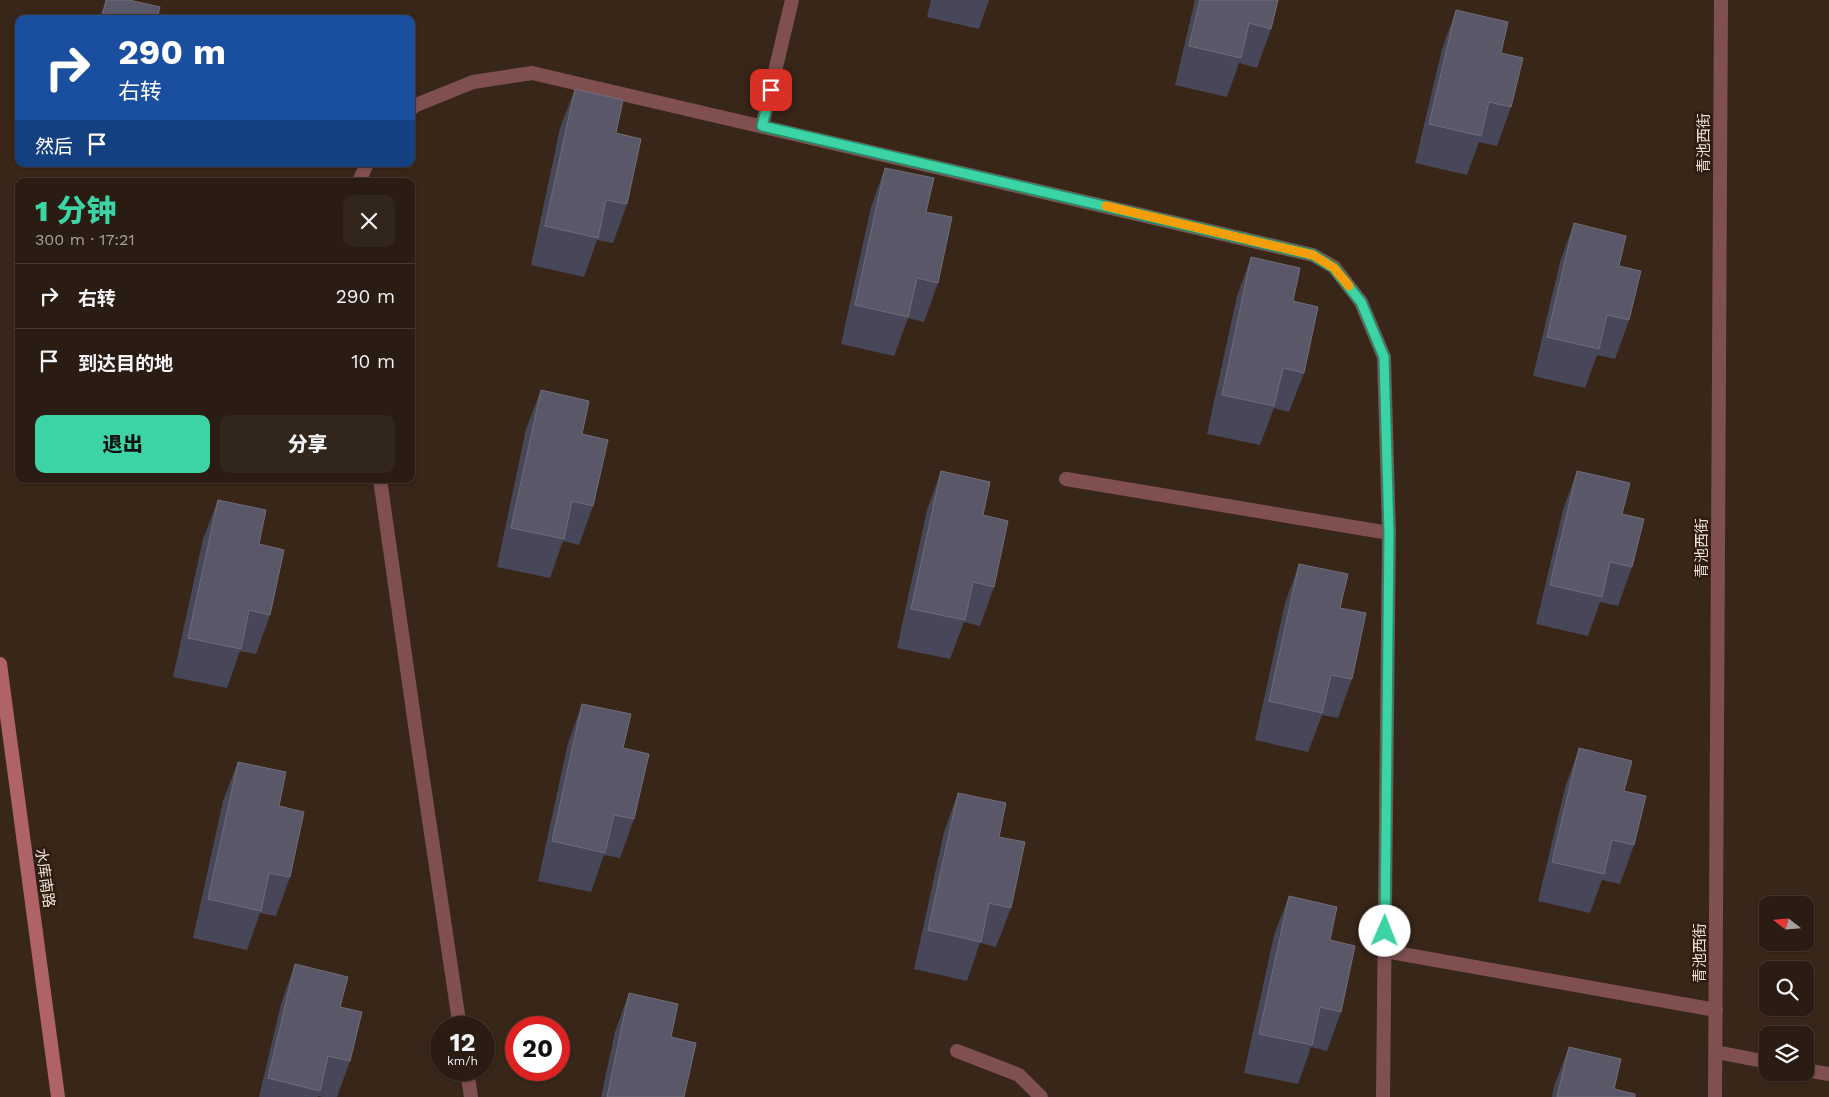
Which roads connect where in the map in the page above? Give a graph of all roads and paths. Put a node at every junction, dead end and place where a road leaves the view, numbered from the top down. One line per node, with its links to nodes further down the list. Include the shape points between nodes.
1 (792, 0): 4 (street)
2 (1721, 0): 10 (street, 青池西街)
3 (415, 106): 4 (street, via 472,82 532,73)
4 (762, 126): 7 (street, via 1313,255 1334,268 1361,302 1384,357)
5 (1066, 479): 7 (street)
6 (381, 483): 11 (street)
7 (1389, 533): 9 (street)
8 (0, 664): 18 (main road, 水库南路)
9 (1385, 951): 10 (street); 21 (street)
10 (1716, 1010): 13 (street, 青池西街)
11 (458, 1016)
12 (956, 1051): 20 (street, via 1019,1075)
13 (1716, 1052): 14 (street); 22 (street, 青池西街)
14 (1759, 1060)
15 (1814, 1072): 16 (street)
16 (1829, 1074)
17 (469, 1081): 19 (street)
18 (58, 1097)
19 (471, 1097)
20 (1041, 1097)
21 (1383, 1097)
22 (1715, 1097)

